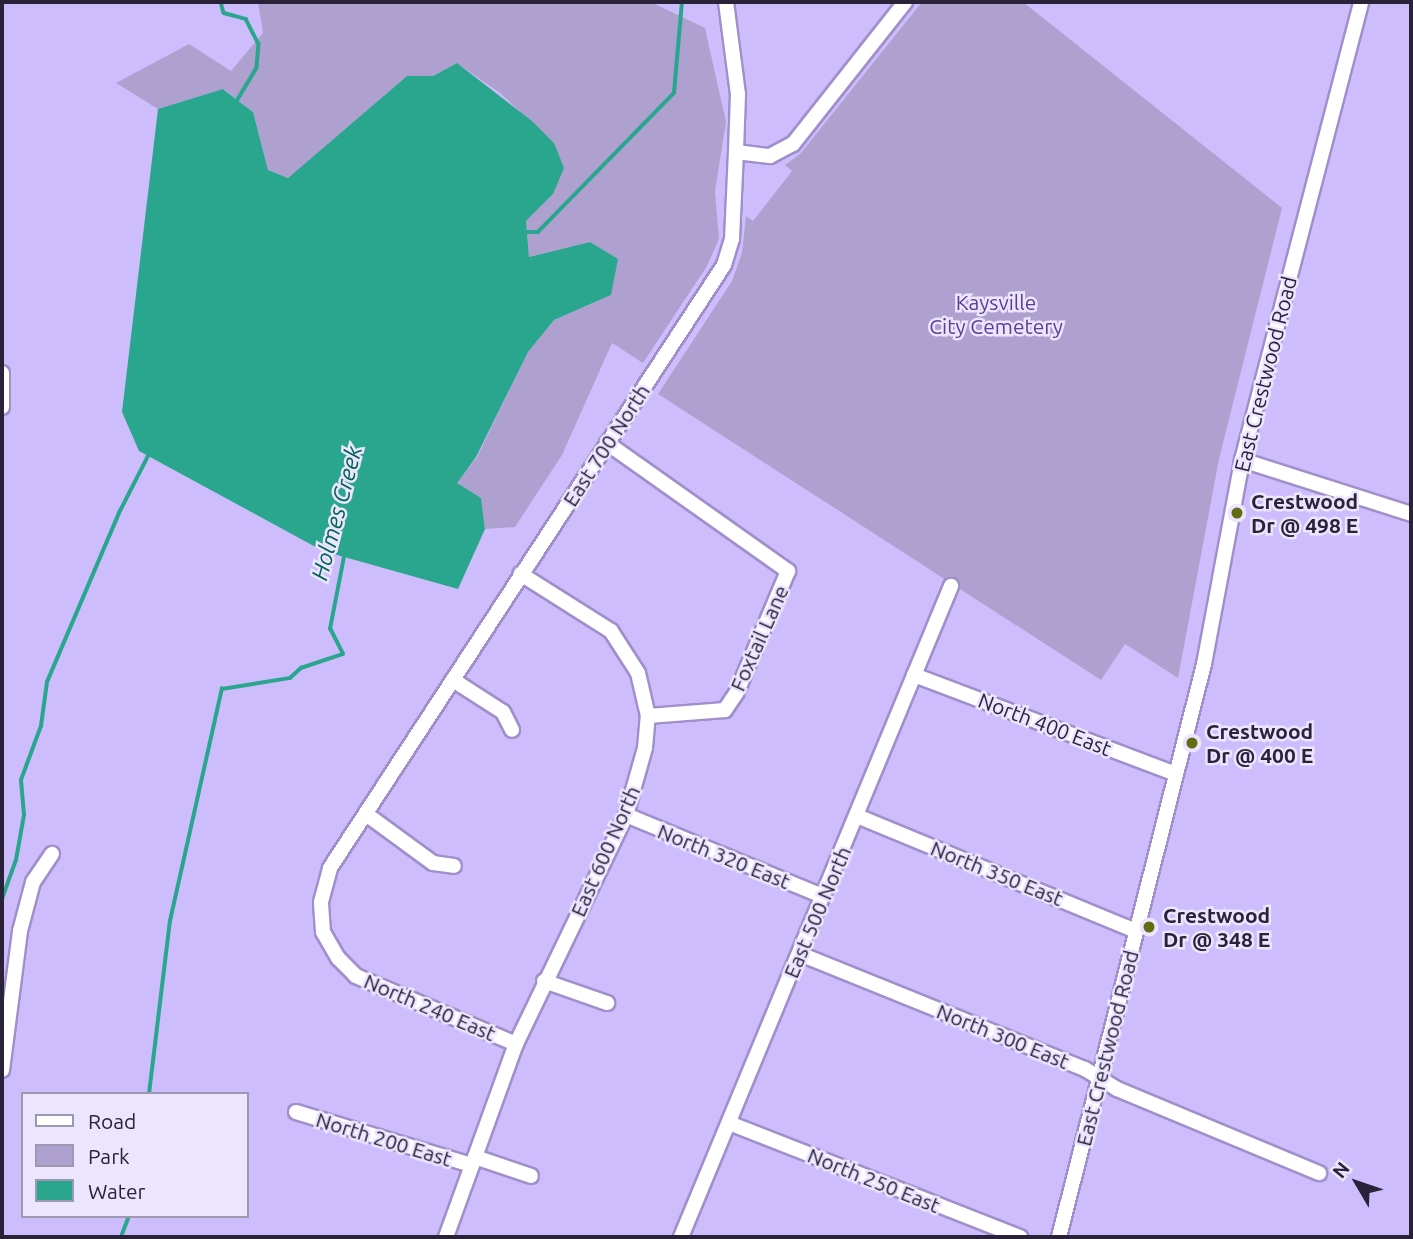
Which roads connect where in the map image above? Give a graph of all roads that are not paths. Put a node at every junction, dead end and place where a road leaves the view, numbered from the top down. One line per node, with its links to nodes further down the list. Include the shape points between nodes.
1 (726, 2): 4 (street, East 700 North, via 738,94)
2 (905, 2): 4 (street, via 793,144 771,156)
3 (1361, 2): 8 (street, East Crestwood Road)
4 (736, 152): 7 (street, East 700 North, via 732,239 724,265)
5 (2, 373): 6 (street)
6 (2, 407)
7 (607, 443): 10 (street, East 700 North); 14 (street, Foxtail Lane, via 789,571 725,710)
8 (1242, 460): 9 (street); 16 (street, East Crestwood Road, via 1203,664)
9 (1411, 514)
10 (521, 574): 13 (street, East 700 North); 14 (street, via 611,631 638,673)
11 (951, 586): 12 (street, East 500 North)
12 (914, 674): 16 (street, North 400 East); 19 (street, East 500 North)
13 (453, 680): 15 (street, via 503,712); 17 (street, East 700 North)
14 (648, 716): 18 (street, East 600 North, via 645,748)
15 (512, 730)
16 (1176, 774): 23 (street, East Crestwood Road)
17 (366, 814): 21 (street, via 433,863); 24 (street, East 700 North, via 330,868 321,902)
18 (626, 815): 22 (street, North 320 East); 26 (street, East 600 North)
19 (858, 816): 22 (street, East 500 North); 23 (street, North 350 East)
20 (52, 854): 29 (street, via 33,882 20,931)
21 (454, 866)
22 (823, 896): 25 (street, East 500 North)
23 (1136, 931): 30 (street, East Crestwood Road)
24 (323, 932): 28 (street, North 240 East, via 338,958 356,975)
25 (800, 954): 30 (street, North 300 East, via 1085,1069); 32 (street, East 500 North)
26 (544, 981): 27 (street); 28 (street, East 600 North)
27 (607, 1003)
28 (516, 1044): 33 (street, East 600 North)
29 (2, 1070)
30 (1099, 1081): 34 (street, North 300 East); 39 (street, East Crestwood Road)
31 (296, 1112): 33 (street, North 200 East)
32 (729, 1123): 37 (street, East 500 North); 38 (street, North 250 East)
33 (473, 1161): 35 (street); 36 (street, East 600 North)
34 (1319, 1174)
35 (531, 1176)
36 (446, 1237)
37 (681, 1237)
38 (1020, 1237)
39 (1059, 1237)

